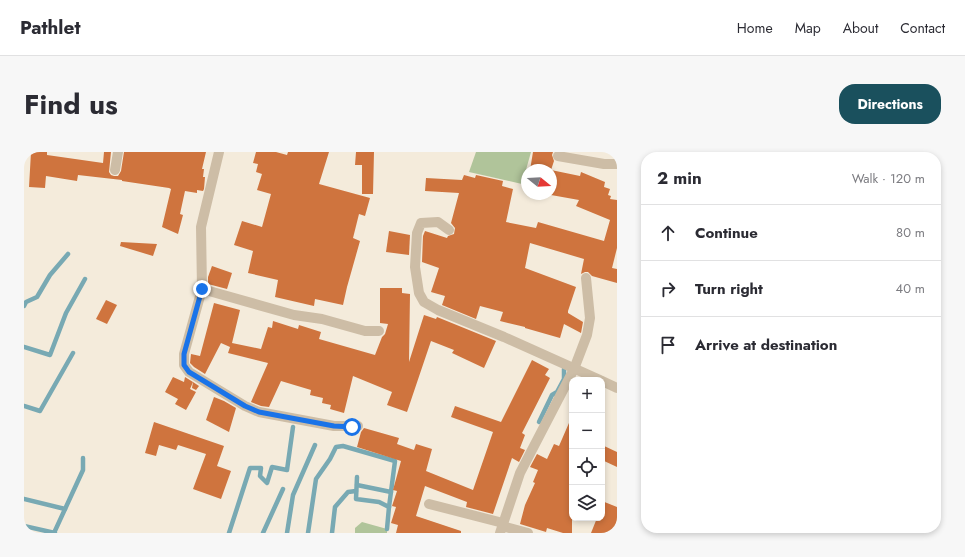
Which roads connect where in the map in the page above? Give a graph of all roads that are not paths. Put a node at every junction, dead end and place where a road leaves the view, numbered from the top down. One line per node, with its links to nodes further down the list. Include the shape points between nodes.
1 (118, 152): 5 (street)
2 (219, 152): 8 (street, via 201,227)
3 (558, 156): 4 (street)
4 (617, 164)
5 (116, 170)
6 (449, 230): 10 (street, via 438,222 421,223 417,233 415,267 419,293 424,302)
7 (586, 278): 10 (street, via 590,318 587,335)
8 (202, 289): 9 (street, via 294,315 322,319 365,331); 14 (street, via 184,354 184,365 189,372 259,412 334,426)
9 (379, 331)
10 (574, 369): 11 (street); 16 (street, via 520,473)
11 (594, 377)
12 (605, 382): 13 (street)
13 (617, 388)
14 (358, 426)
15 (429, 504): 16 (street)
16 (501, 527): 17 (street)
17 (528, 533)

